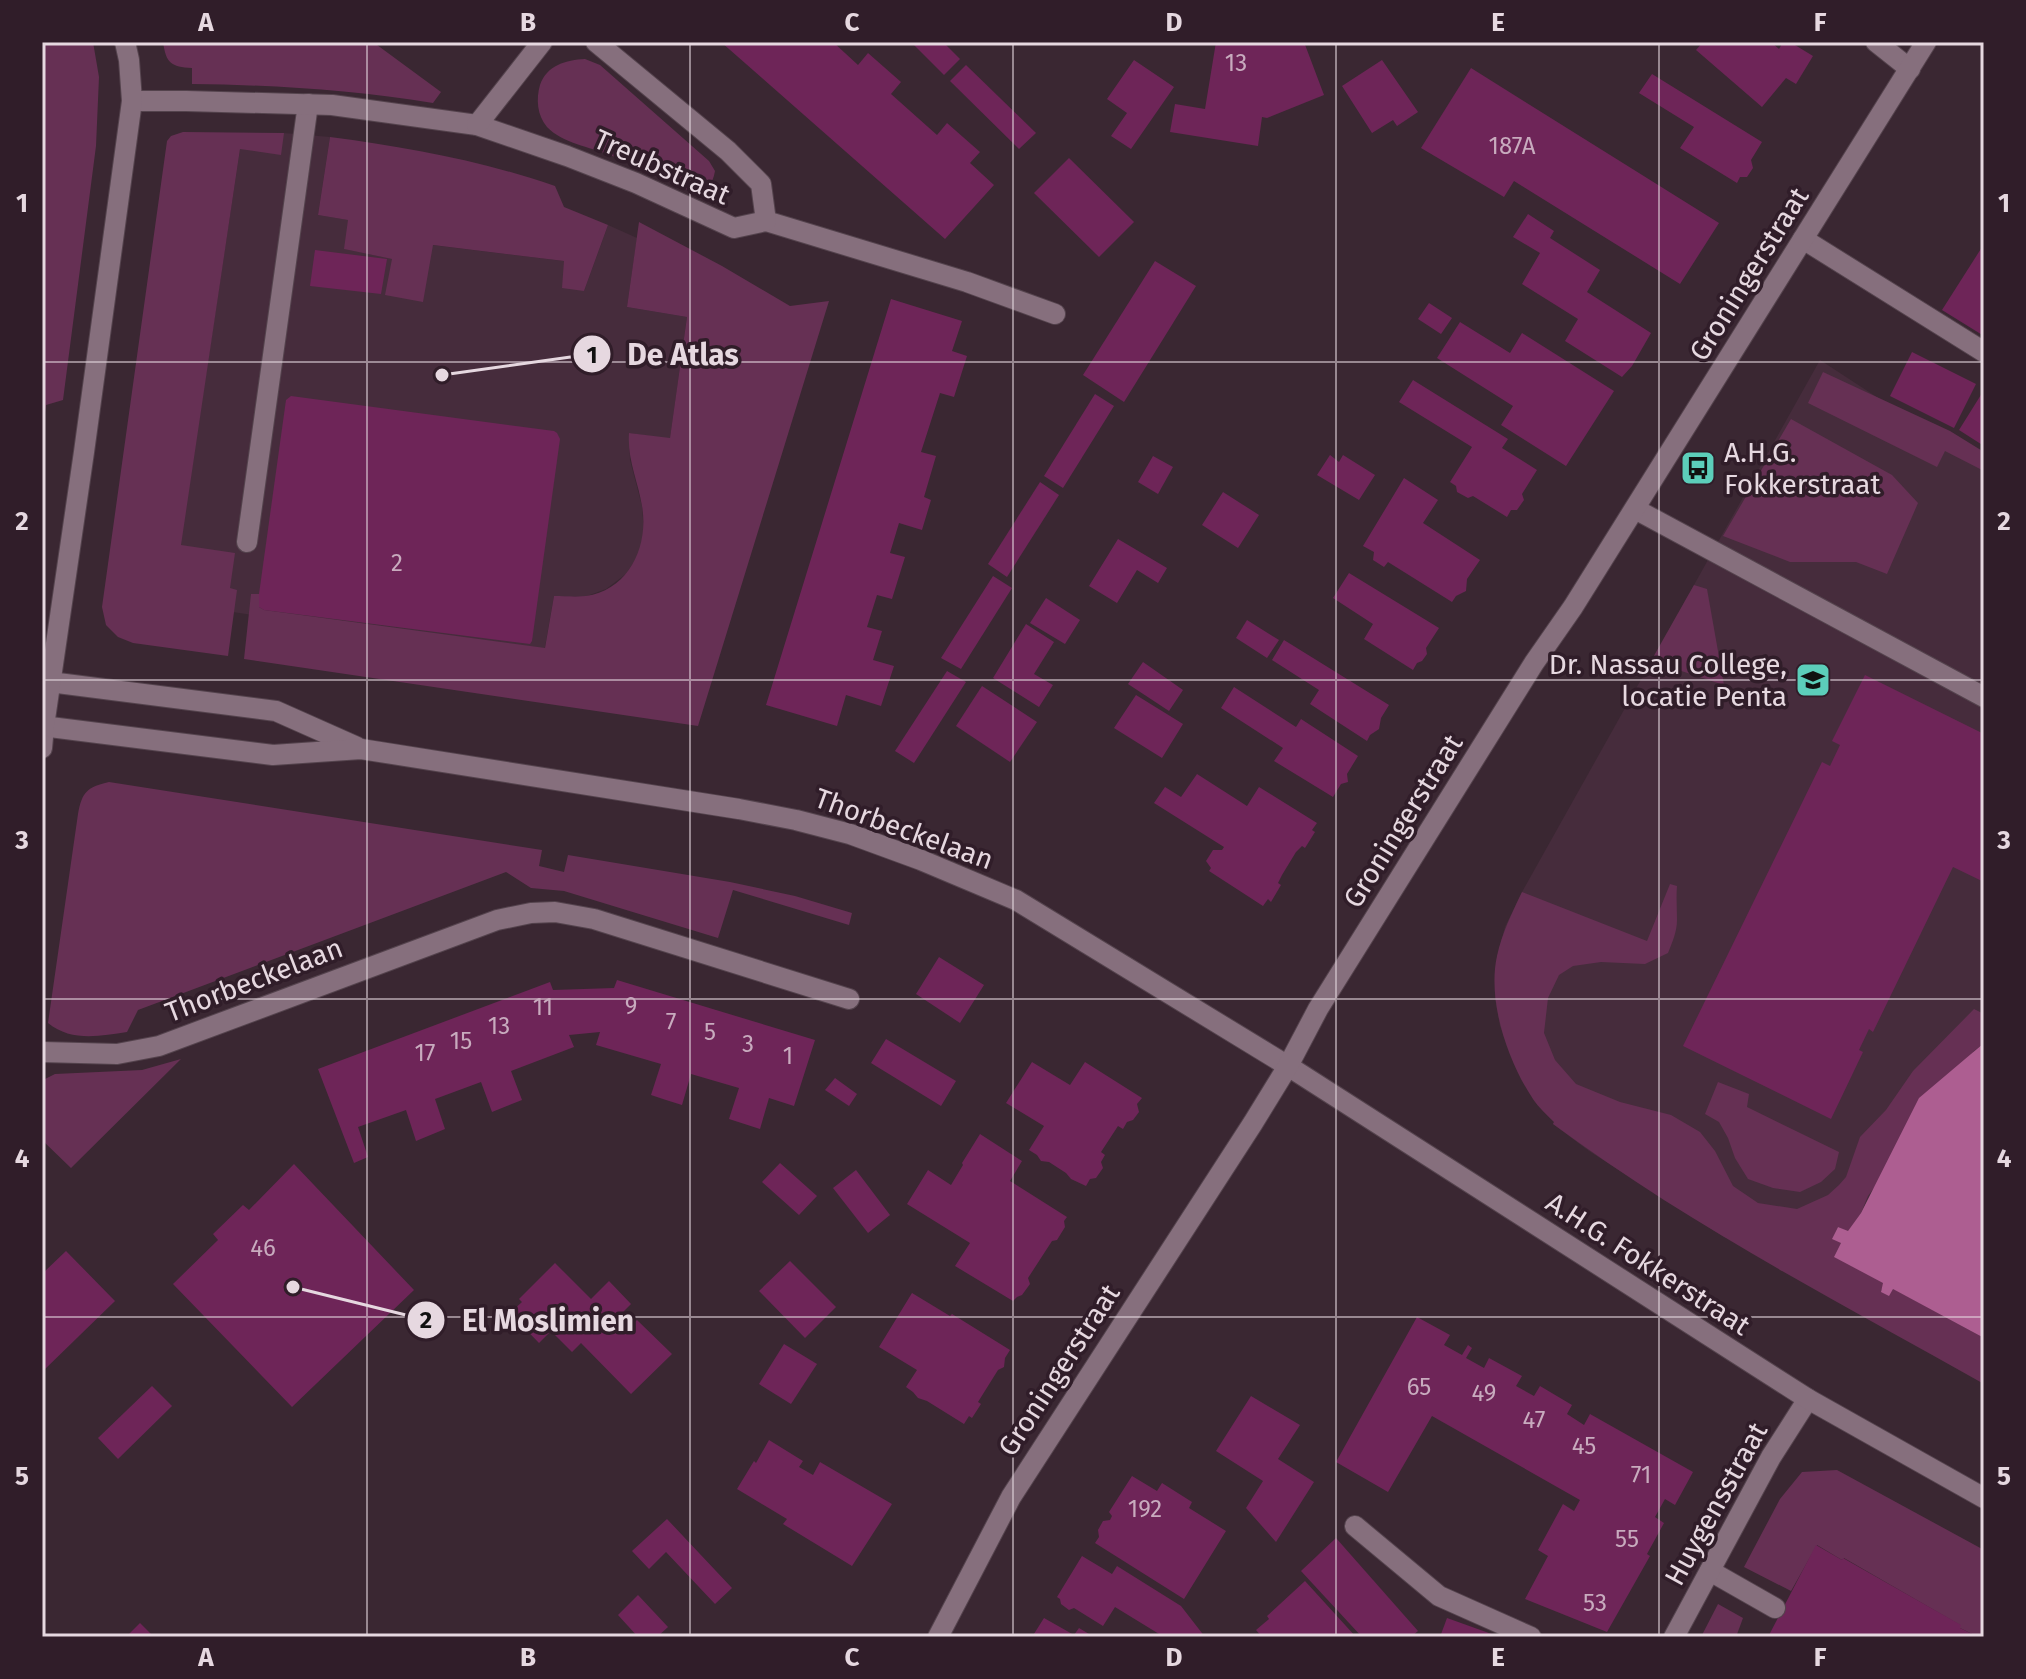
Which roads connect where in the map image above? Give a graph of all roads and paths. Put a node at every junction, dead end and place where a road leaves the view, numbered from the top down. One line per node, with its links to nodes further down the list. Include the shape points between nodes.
1 (125, 42): 7 (street)
2 (542, 42): 9 (street)
3 (596, 42): 10 (street, Treubstraat, via 761,184)
4 (1876, 42): 6 (street)
5 (1926, 42): 6 (street, Groningerstraat)
6 (1910, 69): 11 (street, Groningerstraat)
7 (132, 101): 8 (street, Treubstraat); 16 (street)
8 (308, 104): 9 (street, Treubstraat); 15 (street)
9 (477, 125): 10 (street, Treubstraat, via 636,183 734,228)
10 (766, 221): 12 (street)
11 (1803, 239): 13 (street); 14 (street, Groningerstraat)
12 (1055, 314)
13 (1984, 352)
14 (1635, 509): 17 (street); 23 (street, Groningerstraat, via 1318,1009)
15 (247, 542)
16 (46, 682): 18 (street); 20 (street, Thorbeckelaan, via 276,711)
17 (1984, 697)
18 (43, 726): 19 (street); 20 (street, Thorbeckelaan, via 273,755)
19 (42, 748)
20 (361, 749): 23 (street, Thorbeckelaan, via 739,809 850,834 1016,900)
21 (849, 999): 22 (street, Thorbeckelaan, via 594,919 531,913 497,920 159,1046 117,1054)
22 (42, 1052)
23 (1288, 1066): 24 (street, A.H.G. Fokkerstraat); 29 (street, Groningerstraat, via 1011,1497)
24 (1808, 1399): 25 (street, A.H.G. Fokkerstraat); 27 (street, Huygensstraat)
25 (1984, 1498)
26 (1355, 1526): 30 (street, via 1439,1596)
27 (1710, 1571): 28 (street); 31 (street, Huygensstraat)
28 (1775, 1608)
29 (938, 1637)
30 (1531, 1637)
31 (1674, 1637)

